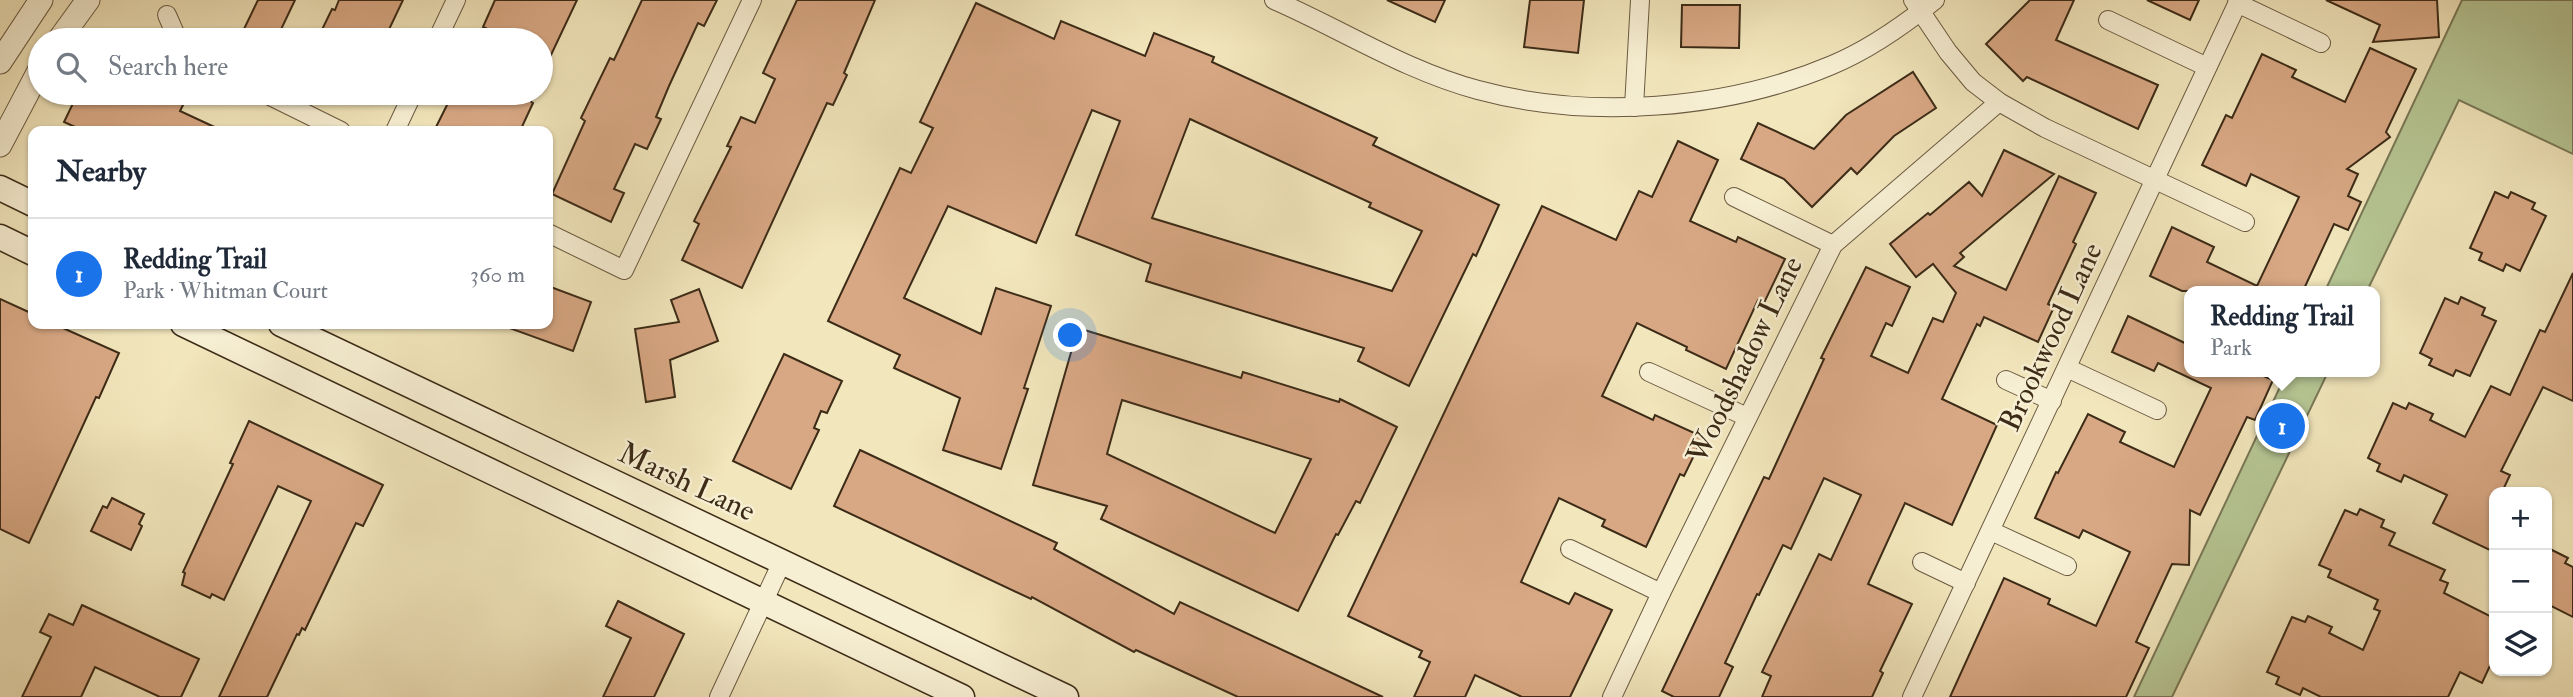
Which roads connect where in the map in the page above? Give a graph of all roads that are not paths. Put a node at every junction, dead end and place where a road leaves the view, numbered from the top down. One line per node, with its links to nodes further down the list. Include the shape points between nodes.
1 (41, 0): 17 (street)
2 (88, 0): 13 (street)
3 (456, 0): 15 (street)
4 (752, 0): 32 (street, via 624,270)
5 (1274, 0): 10 (street)
6 (1640, 0): 23 (street)
7 (1934, 0): 9 (street)
8 (2238, 1): 16 (street); 18 (street, Brookwood Lane)
9 (1917, 6): 20 (street, via 1973,82); 23 (street, via 1835,64 1804,76 1749,93)
10 (1314, 8): 23 (street, via 1424,71 1477,90 1580,106)
11 (167, 15): 14 (street)
12 (2108, 20): 18 (street)
13 (68, 28)
14 (173, 28)
15 (443, 28)
16 (2321, 43)
17 (0, 62)
18 (2207, 66): 27 (street, Brookwood Lane)
19 (28, 92): 26 (street)
20 (1999, 102): 27 (street); 34 (street, Woodshadow Lane)
21 (288, 105): 24 (street)
22 (407, 105): 25 (street)
23 (1634, 107)
24 (331, 126)
25 (397, 126)
26 (0, 145)
27 (2156, 179): 31 (street); 38 (street, Brookwood Lane)
28 (0, 188): 30 (main road)
29 (1734, 197): 34 (street)
30 (28, 202)
31 (2245, 222)
32 (553, 235)
33 (0, 237): 35 (main road)
34 (1833, 245): 43 (street, Woodshadow Lane)
35 (28, 251)
36 (193, 329): 51 (main road)
37 (292, 329): 46 (main road, Marsh Lane)
38 (2067, 368): 41 (street, Brookwood Lane); 42 (street)
39 (1649, 372): 43 (street)
40 (2007, 380): 41 (street)
41 (2052, 401): 44 (street, Brookwood Lane)
42 (2157, 410)
43 (1747, 416): 50 (street, Woodshadow Lane)
44 (1991, 531): 48 (street); 49 (street, Brookwood Lane)
45 (1570, 549): 50 (street)
46 (782, 562): 51 (street); 54 (main road, Marsh Lane)
47 (1922, 562): 49 (street)
48 (2067, 566)
49 (1966, 583): 56 (street, Brookwood Lane)
50 (1661, 593): 55 (street, Woodshadow Lane)
51 (763, 603): 52 (street); 53 (main road)
52 (719, 697)
53 (962, 697)
54 (1066, 697)
55 (1612, 697)
56 (1912, 697)

